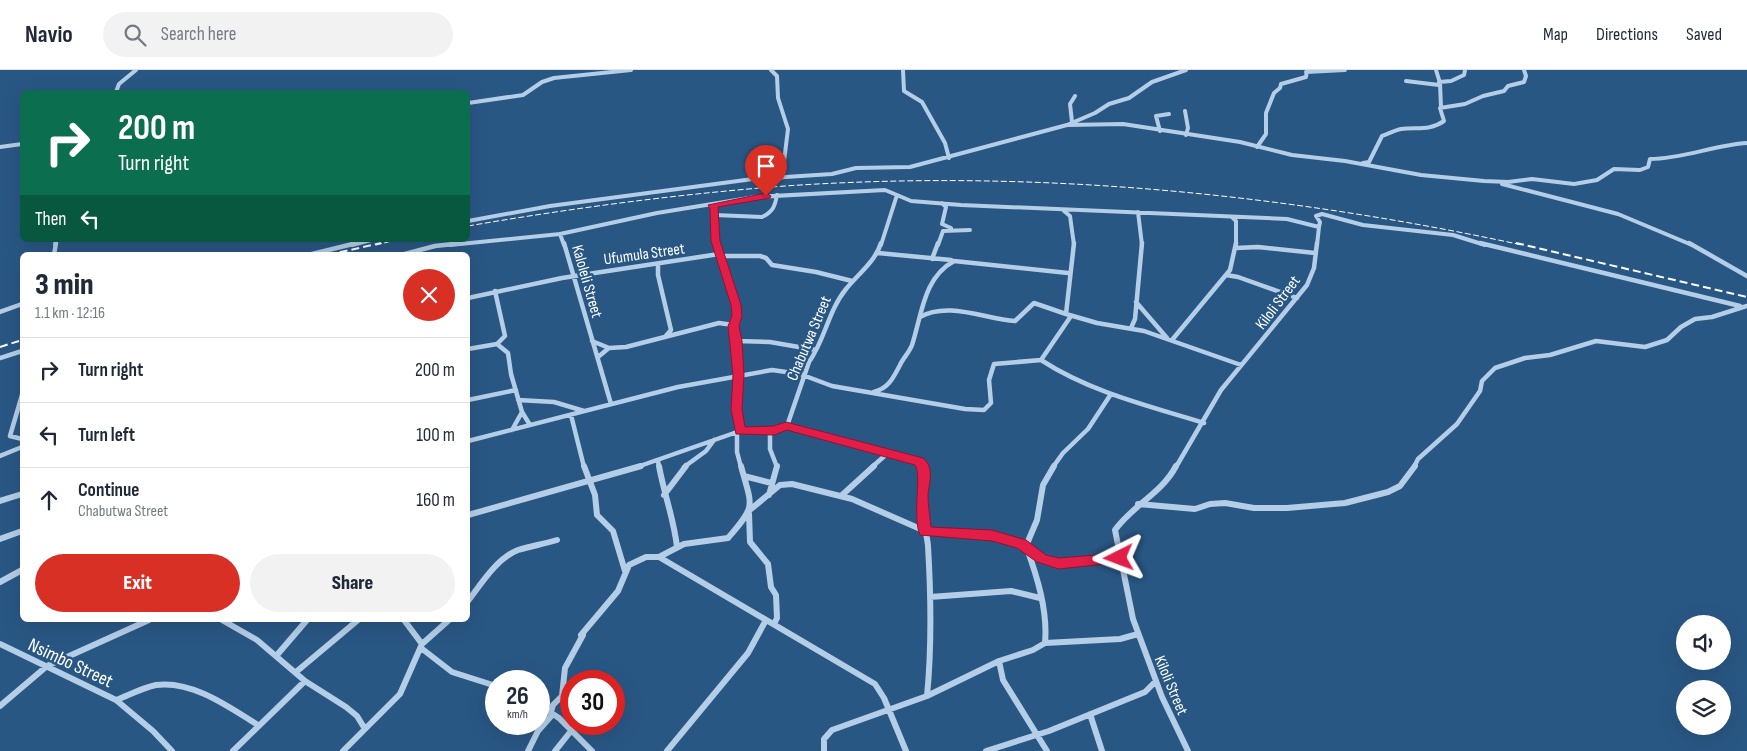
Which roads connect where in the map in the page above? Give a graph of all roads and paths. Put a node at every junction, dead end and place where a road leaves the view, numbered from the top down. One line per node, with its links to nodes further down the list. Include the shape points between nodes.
1 (136, 70): 13 (street, via 119,84)
2 (631, 70): 15 (street, via 553,78 534,85 523,95)
3 (771, 70): 29 (street, via 777,76 778,98 788,129)
4 (903, 70): 27 (street, via 904,91 922,102)
5 (1186, 70): 19 (street, via 1152,82 1126,99)
6 (1345, 70): 10 (street)
7 (1436, 70): 12 (street)
8 (1465, 70): 12 (street, via 1464,75)
9 (1524, 70): 16 (street, via 1524,82 1465,104)
10 (1307, 71): 25 (street, via 1306,77 1281,84 1268,101 1264,112 1266,134)
11 (1406, 81): 12 (street)
12 (1439, 84): 16 (street)
13 (117, 90)
14 (1076, 96): 19 (street, via 1070,104)
15 (470, 103)
16 (1441, 108): 28 (street, via 1442,123 1382,136 1369,162)
17 (1185, 111): 22 (street)
18 (1169, 114): 21 (street, via 1156,116)
19 (1072, 122): 20 (street)
20 (1065, 126): 21 (street, via 1104,123); 27 (street)
21 (1160, 131): 22 (street)
22 (1186, 135): 25 (street)
23 (1747, 143): 30 (street, via 1725,144 1669,159 1650,159 1648,167 1643,170 1614,169 1597,180 1578,184 1532,179)
24 (20, 144): 26 (street)
25 (1258, 146): 28 (street, via 1292,155)
26 (0, 147)
27 (949, 158): 29 (street, via 910,167 856,168 832,174)
28 (1360, 164): 30 (street, via 1421,175)
29 (782, 178): 39 (street, via 550,206)
30 (1492, 182): 57 (street, via 1618,214 1696,246)
31 (777, 195): 32 (street, via 865,190 891,191); 34 (street); 37 (street, via 774,210 769,215)
32 (897, 195): 33 (street, via 911,201); 48 (street, Chabutwa Street)
33 (941, 203): 35 (street); 41 (street, via 946,207 942,224)
34 (713, 205): 37 (street); 43 (street)
35 (1062, 210): 36 (street); 54 (street, via 1070,216 1074,239)
36 (1138, 212): 38 (street); 62 (street, via 1142,244)
37 (715, 215): 50 (street, via 714,233)
38 (1231, 217): 40 (street, via 1289,219); 45 (street, via 1236,222)
39 (470, 221)
40 (1318, 227): 49 (street, Kiloli Street); 64 (street, via 1320,222 1316,216 1322,214 1363,225 1453,235)
41 (954, 229): 42 (street); 51 (street, via 942,231)
42 (970, 230)
43 (560, 234): 47 (street, Kaloleli Street, via 435,246); 56 (street, Kaloleli Street)
44 (363, 242): 46 (street)
45 (1235, 248): 49 (street); 55 (street, via 1232,266)
46 (321, 252)
47 (412, 252)
48 (878, 253): 51 (street); 58 (street, Chabutwa Street)
49 (1315, 253): 61 (street, Kiloli Street, via 1310,278)
50 (720, 255): 53 (street, Ufumula Street); 58 (street, Ufumula Street, via 760,256 772,265); 68 (street, via 736,305 737,316)
51 (932, 259): 52 (street)
52 (954, 260): 54 (street); 67 (street, via 946,264 932,282)
53 (658, 265): 56 (street, Ufumula Street); 70 (street)
54 (1068, 273): 66 (street, via 1065,311)
55 (1226, 275): 61 (street); 73 (street)
56 (572, 276): 59 (street, Ufumula Street); 74 (street, Kaloleli Street)
57 (1747, 276)
58 (852, 281): 79 (street, Chabutwa Street, via 831,312)
59 (495, 291): 60 (street, Ufumula Street); 76 (street, via 505,336)
60 (470, 297)
61 (1297, 298): 84 (street, Kiloli Street)
62 (1136, 302): 69 (street); 73 (street)
63 (20, 305): 65 (street)
64 (1745, 306): 118 (street, via 1696,319 1667,340 1645,347 1596,341 1550,356 1508,362 1493,369 1482,381 1480,391 1457,424 1418,459 1400,486 1388,492 1345,502 1287,508 1254,508 1225,503 1195,509)
65 (0, 312)
66 (1069, 315): 67 (street, via 1034,303 1015,321 934,311); 69 (street); 83 (street)
67 (919, 318): 88 (street, via 910,350 892,383 885,389)
68 (733, 326): 71 (street, via 719,323); 75 (street)
69 (1131, 328): 73 (street)
70 (672, 330): 71 (street); 72 (street)
71 (683, 333): 72 (street)
72 (665, 337): 78 (street)
73 (1169, 340): 84 (street)
74 (592, 341): 78 (street); 81 (street, Kaloleli Street)
75 (737, 341): 79 (street, via 796,345); 85 (street)
76 (497, 344): 77 (street); 87 (street, via 508,353)
77 (470, 348)
78 (609, 348): 81 (street)
79 (816, 350): 86 (street, Chabutwa Street)
80 (20, 352): 82 (street)
81 (598, 357): 93 (street, Kaloleli Street)
82 (0, 358)
83 (1041, 360): 88 (street, via 994,364 989,380 991,403 984,410); 89 (street)
84 (1241, 365): 97 (street, Kiloli Street, via 1221,390)
85 (739, 375): 86 (street, via 781,370); 93 (street); 102 (street)
86 (806, 376): 88 (street, via 832,386); 99 (street, Chabutwa Street)
87 (516, 390): 90 (street); 91 (street)
88 (869, 393)
89 (1111, 394): 97 (street); 125 (street, via 1088,429 1049,472 1043,485 1037,520)
90 (470, 400)
91 (518, 400): 94 (street, via 554,402); 95 (street)
92 (20, 402): 103 (street, via 10,436)
93 (611, 404): 94 (street)
94 (587, 411): 96 (street)
95 (522, 412): 98 (street); 100 (street)
96 (571, 415): 98 (street); 111 (street)
97 (1204, 422): 118 (street, Kiloli Street, via 1167,480)
98 (530, 425): 100 (street)
99 (786, 426): 101 (street); 107 (street)
100 (512, 430): 104 (street)
101 (770, 431): 102 (street); 112 (street, via 770,449 777,467)
102 (738, 432): 105 (street); 110 (street, via 737,452)
103 (20, 438)
104 (470, 440)
105 (714, 440): 109 (street); 114 (street, via 706,451 684,467)
106 (20, 448): 108 (street)
107 (888, 454): 116 (street); 121 (street, via 923,465)
108 (0, 456)
109 (658, 461): 111 (street); 114 (street)
110 (744, 476): 112 (street); 119 (street, via 750,495)
111 (588, 480): 120 (street); 131 (street, via 595,495 597,515 613,531)
112 (771, 484): 115 (street)
113 (20, 495): 117 (street)
114 (664, 495): 126 (street, via 672,512)
115 (769, 495): 116 (street, via 786,484); 119 (street)
116 (840, 497): 121 (street, via 852,499)
117 (0, 501)
118 (1138, 504): 128 (street, Kiloli Street, via 1114,530)
119 (750, 511): 126 (street, via 728,538); 143 (street, via 750,542 768,564 771,587 776,595 777,618)
120 (470, 514)
121 (925, 531): 125 (street, via 992,536); 133 (street)
122 (20, 532): 123 (street)
123 (0, 539)
124 (558, 540): 135 (street, via 516,552)
125 (1026, 546): 128 (street, via 1042,559 1059,564); 134 (street, via 1038,580)
126 (675, 548): 127 (street); 129 (street)
127 (659, 556): 129 (street); 131 (street, via 640,559)
128 (1119, 558): 144 (street, Kiloli Street)
129 (673, 565): 136 (street)
130 (20, 571): 132 (street)
131 (625, 572): 159 (street, via 614,596 582,635 565,668 562,696)
132 (0, 582)
133 (930, 597): 134 (street, via 1006,591); 155 (street)
134 (1040, 598): 145 (street)
135 (470, 599)
136 (766, 620): 143 (street); 173 (street, via 748,654)
137 (145, 622): 150 (street)
138 (224, 622): 148 (street)
139 (304, 622): 148 (street)
140 (355, 622): 151 (street)
141 (405, 622): 147 (street)
142 (447, 622): 147 (street)
143 (774, 624): 158 (street, via 869,680 881,692)
144 (1138, 634): 145 (street); 153 (street, Kiloli Street)
145 (1045, 642): 149 (street, via 1034,650)
146 (0, 644): 150 (street, Nsimbo Street)
147 (421, 646): 154 (street, via 452,672); 163 (street, via 400,694)
148 (276, 655): 151 (street)
149 (999, 661): 155 (street); 166 (street, via 1003,680)
150 (46, 666): 156 (street, Nsimbo Street); 157 (street)
151 (296, 672): 152 (street)
152 (305, 681): 162 (street); 163 (street, via 346,707)
153 (1156, 681): 160 (street, via 1145,692); 179 (street, Kiloli Street)
154 (485, 682)
155 (927, 696): 158 (street)
156 (116, 700): 162 (street, via 157,685 170,685 223,705); 167 (street, Nsimbo Street)
157 (0, 706)
158 (889, 710): 174 (street, via 828,732 822,744); 175 (street)
159 (552, 713): 161 (street); 170 (street)
160 (1090, 714): 166 (street); 178 (street)
161 (560, 720)
162 (258, 726): 168 (street)
163 (365, 729): 169 (street)
164 (567, 735): 171 (street)
165 (576, 735): 172 (street)
166 (1038, 735): 176 (street); 177 (street)
167 (172, 751)
168 (233, 751)
169 (343, 751)
170 (528, 751)
171 (556, 751)
172 (592, 751)
173 (667, 751)
174 (824, 751)
175 (906, 751)
176 (986, 751)
177 (1047, 751)
178 (1102, 751)
179 (1188, 751)

